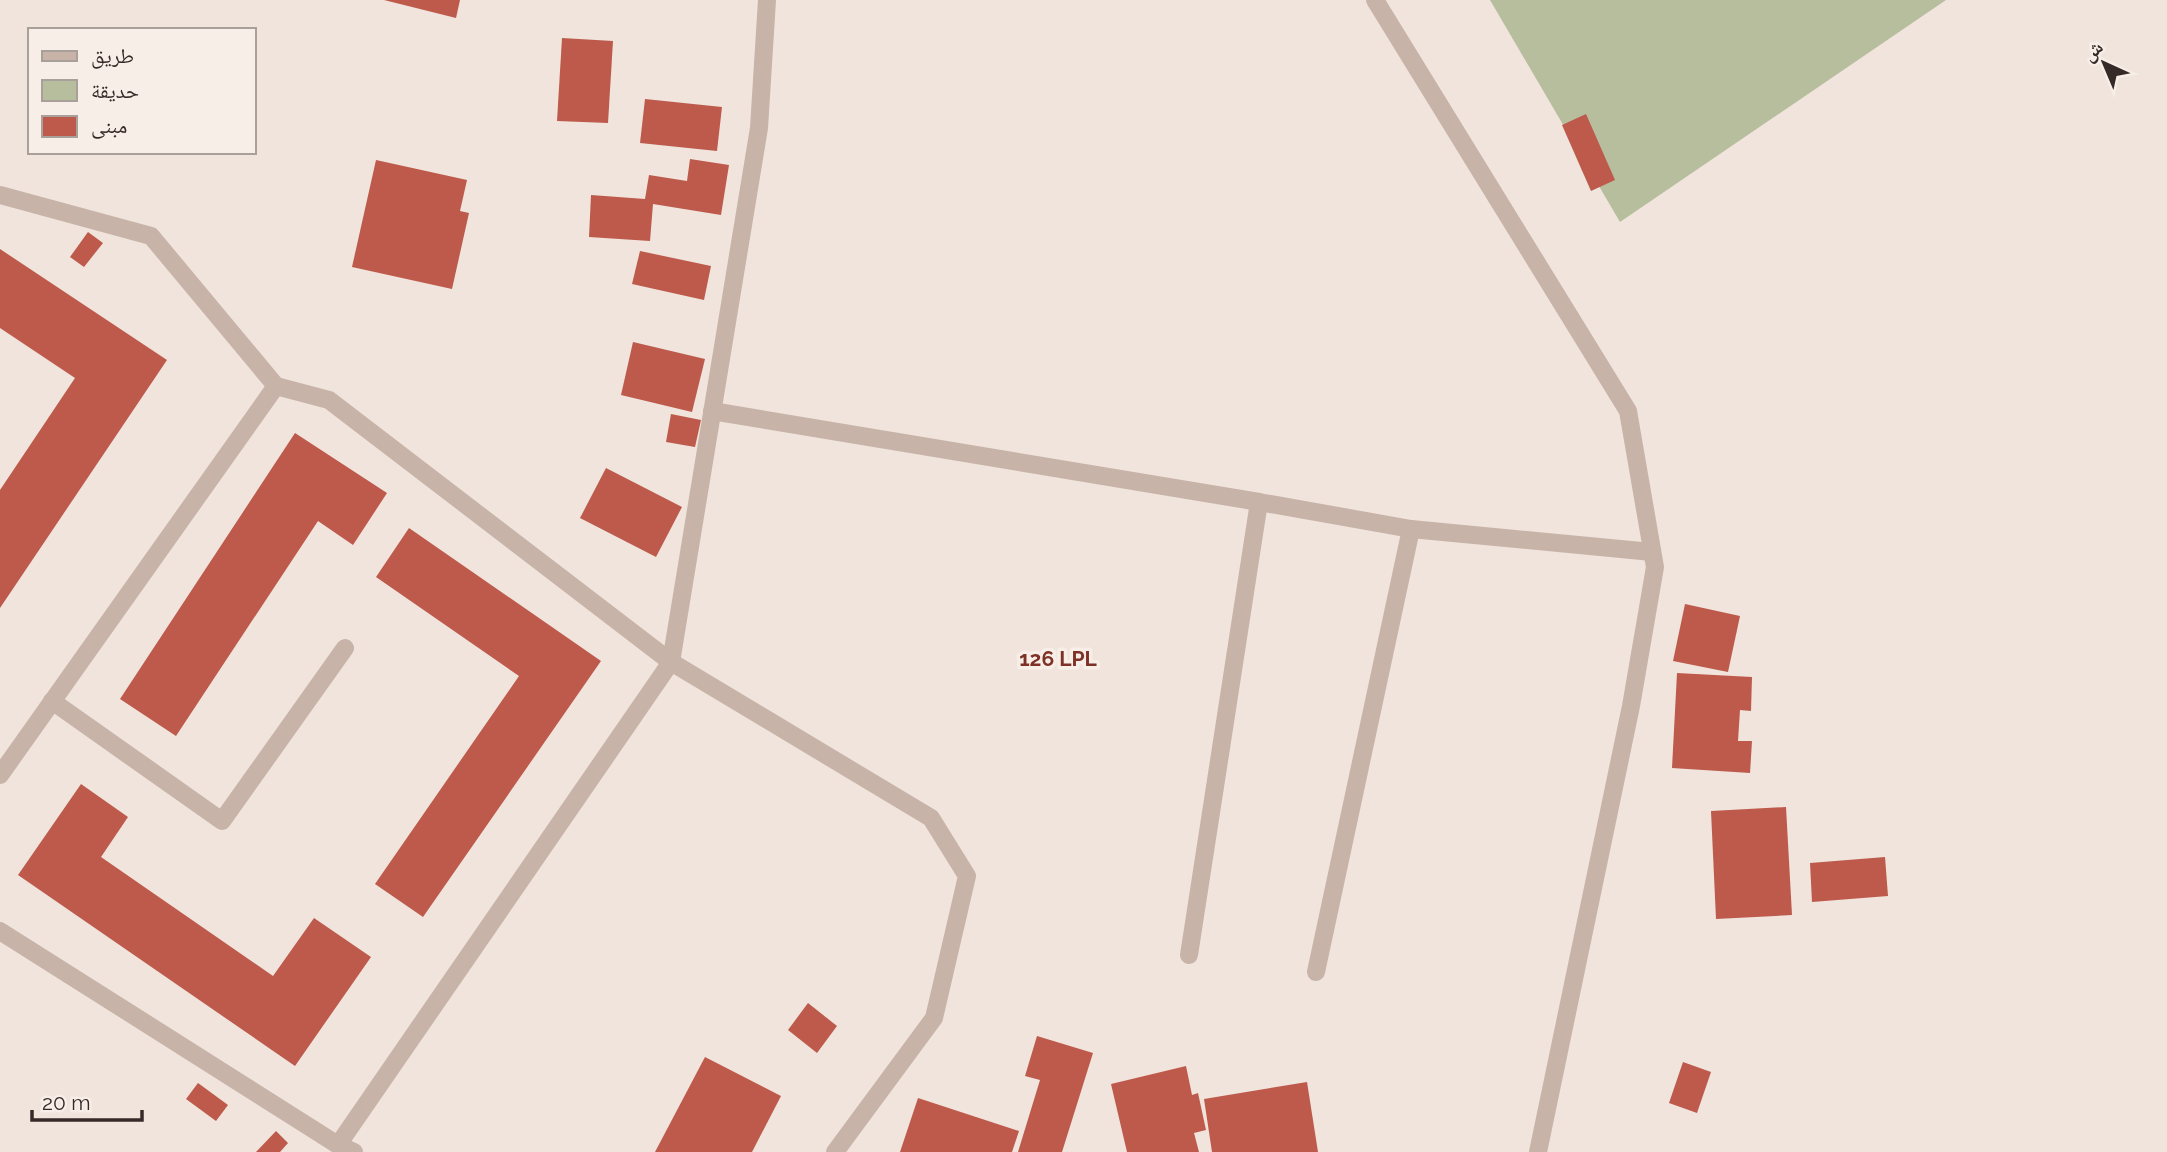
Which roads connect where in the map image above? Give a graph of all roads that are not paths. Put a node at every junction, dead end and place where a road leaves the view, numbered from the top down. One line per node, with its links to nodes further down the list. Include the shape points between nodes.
1 (767, 0): 5 (street, via 758,128)
2 (1375, 0): 8 (street, via 1628,411)
3 (0, 195): 4 (street, via 151,236)
4 (276, 386): 10 (street, via 330,400); 11 (street)
5 (712, 411): 6 (street); 10 (street)
6 (1259, 502): 7 (street); 14 (street)
7 (1411, 529): 8 (street); 15 (street)
8 (1652, 552): 18 (street, via 1655,566 1631,706)
9 (345, 648): 11 (street, via 222,821)
10 (671, 662): 16 (street); 17 (street, via 931,818 967,876 934,1018)
11 (52, 701): 12 (street)
12 (0, 775)
13 (0, 931): 16 (street)
14 (1189, 955)
15 (1316, 972)
16 (346, 1148)
17 (835, 1152)
18 (1538, 1152)

